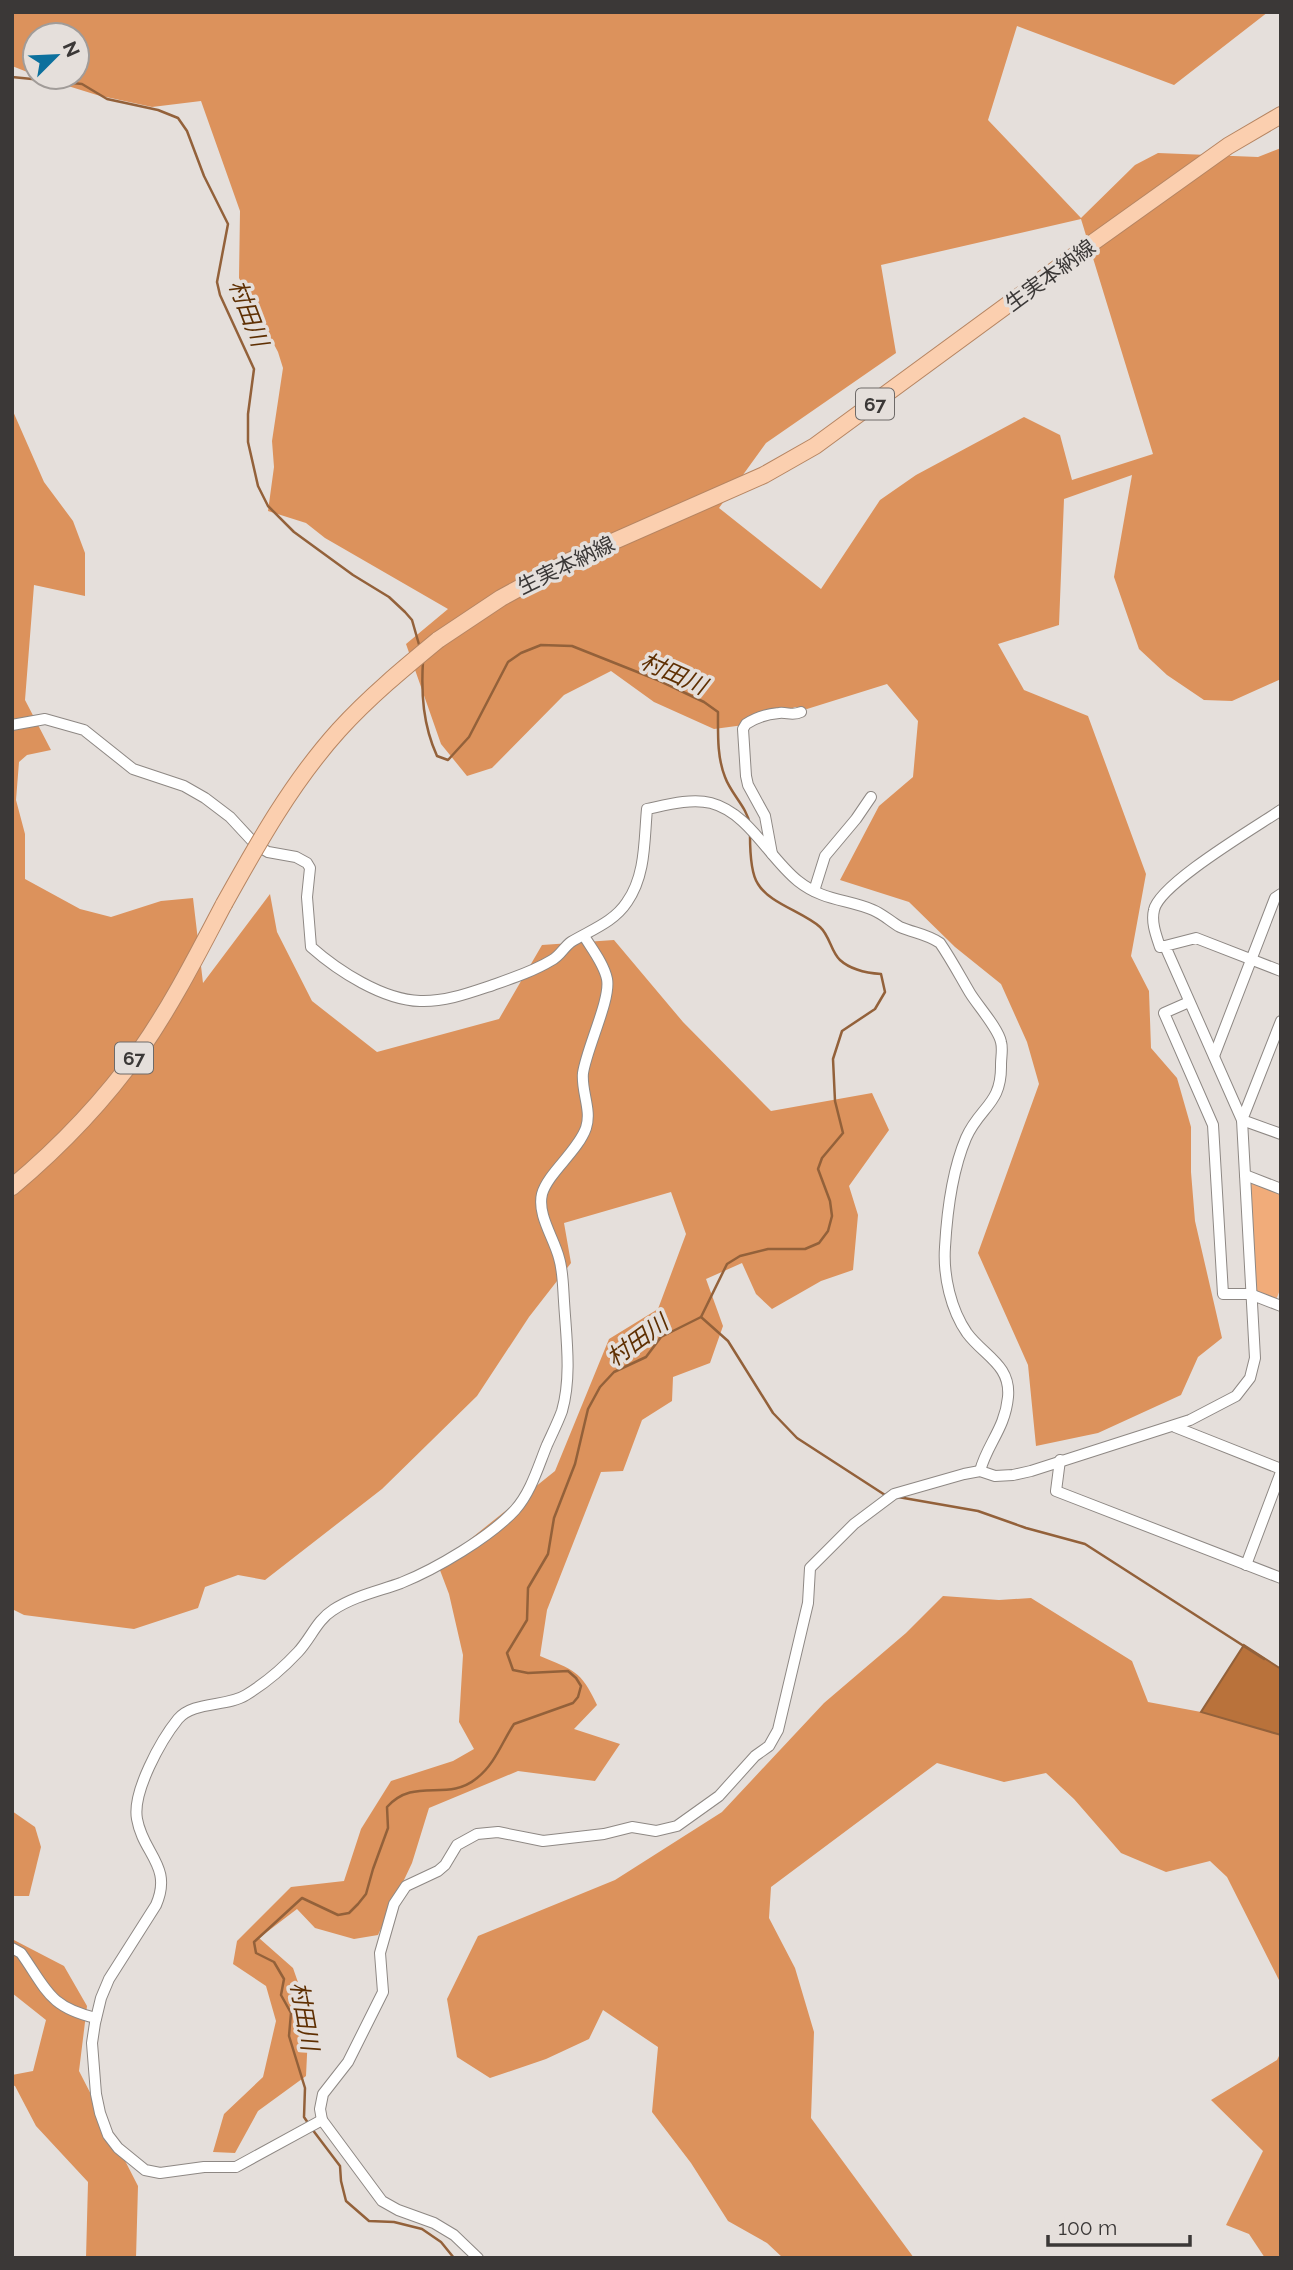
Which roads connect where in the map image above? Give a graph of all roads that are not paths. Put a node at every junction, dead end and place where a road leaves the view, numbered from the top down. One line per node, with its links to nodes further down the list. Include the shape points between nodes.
1 (1281, 115): 19 (main road, 生実本納線 / 67, bridge, via 1228,146 815,446 753,480 569,561 438,640 371,698 315,759 263,835 166,1009 117,1081 52,1153)
2 (801, 712): 6 (street, via 759,718 743,729 746,776 765,816)
3 (12, 726): 9 (street, via 45,719 84,730 133,769 205,798 268,852 307,863 311,947 352,979 388,994 418,1001 463,995 536,969)
4 (871, 797): 7 (street, via 825,856)
5 (1281, 810): 10 (street, via 1194,869 1158,900 1154,928 1160,947)
6 (770, 852): 7 (street, via 797,881); 9 (street, via 726,809 709,803 647,809 642,868 628,901 606,923)
7 (814, 891): 26 (street, via 873,910 940,943 1001,1041 998,1094 967,1136 954,1180 945,1247 944,1270 965,1330 1006,1376 1009,1396 1003,1424)
8 (1281, 894): 11 (street, via 1275,898)
9 (584, 936): 30 (street, via 607,977 608,990 583,1075 586,1128 543,1189 543,1216 560,1261 566,1386 562,1411 526,1495 495,1528 438,1565 323,1616 298,1652 244,1696 180,1716 137,1800 139,1829 161,1875 162,1892 109,1979)
10 (1165, 947): 11 (street, via 1196,938); 13 (street)
11 (1251, 959): 12 (street); 15 (street)
12 (1281, 971)
13 (1189, 1002): 15 (street); 21 (street, via 1164,1013 1213,1125 1223,1294)
14 (1281, 1021): 16 (street)
15 (1214, 1056): 16 (street)
16 (1241, 1120): 17 (street); 18 (street)
17 (1281, 1134)
18 (1245, 1175): 20 (street); 21 (street)
19 (12, 1187)
20 (1281, 1189)
21 (1250, 1294): 22 (street); 23 (street, via 1255,1359 1250,1378 1236,1396)
22 (1281, 1306)
23 (1175, 1427): 24 (street); 25 (street)
24 (1060, 1460): 26 (street, via 1013,1475); 27 (street, via 1056,1491)
25 (1281, 1470): 27 (street)
26 (980, 1471): 31 (street, via 889,1497 810,1568 808,1603 778,1730 769,1746 719,1796 685,1822 666,1830 632,1827 543,1841 498,1832 477,1834 457,1845 438,1871 406,1886 394,1905 380,1953 383,1992 348,2062 323,2094)
27 (1245, 1565): 28 (street)
28 (1281, 1578)
29 (12, 1948): 30 (street, via 21,1953 59,2005)
30 (96, 2018): 31 (street, via 93,2070 100,2113 117,2148 145,2170 236,2166)
31 (322, 2120): 32 (street, via 382,2201 434,2222)
32 (478, 2258)

